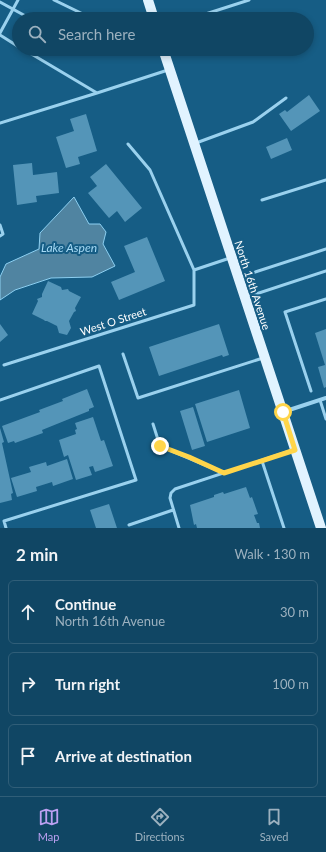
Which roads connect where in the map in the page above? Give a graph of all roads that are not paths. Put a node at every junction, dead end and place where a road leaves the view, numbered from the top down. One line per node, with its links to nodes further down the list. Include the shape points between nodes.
1 (18, 0): 7 (lane)
2 (54, 0): 9 (lane)
3 (148, 0): 10 (main road)
4 (249, 0): 5 (lane)
5 (240, 1): 11 (lane)
6 (0, 2): 7 (lane)
7 (13, 10): 8 (lane); 12 (lane)
8 (17, 12)
9 (79, 12)
10 (152, 12)
11 (209, 12)
12 (0, 34): 13 (lane)
13 (12, 42)
14 (35, 56): 17 (lane)
15 (165, 56): 16 (main road, North 16th Avenue)
16 (169, 69): 17 (lane); 20 (main road, North 16th Avenue)
17 (97, 93): 19 (lane)
18 (286, 98): 20 (lane, via 253,122)
19 (0, 122)
20 (194, 143): 27 (main road, North 16th Avenue)
21 (128, 144): 28 (lane, via 150,170)
22 (326, 180): 23 (lane)
23 (262, 200)
24 (0, 225): 25 (lane, via 3,234)
25 (0, 236)
26 (326, 249): 30 (lane)
27 (232, 258): 28 (lane); 30 (main road, North 16th Avenue)
28 (194, 270): 35 (lane, West O Street, via 194,305)
29 (326, 271): 31 (lane)
30 (238, 278): 31 (main road, North 16th Avenue)
31 (245, 298): 34 (main road, North 16th Avenue)
32 (326, 299): 36 (lane, via 285,312)
33 (123, 354): 34 (lane, via 138,398)
34 (265, 357): 40 (main road, North 16th Avenue)
35 (4, 365)
36 (311, 391)
37 (326, 398): 39 (street)
38 (0, 400): 48 (lane, via 99,366 136,480 4,521)
39 (320, 400): 40 (street); 41 (lane)
40 (283, 412): 43 (main road, North 16th Avenue)
41 (326, 419)
42 (153, 424): 45 (lane, via 160,446)
43 (295, 450): 44 (lane); 51 (main road, North 16th Avenue)
44 (262, 461): 45 (lane); 50 (lane)
45 (224, 473): 46 (lane, via 175,490 170,498)
46 (173, 510): 47 (lane); 49 (lane)
47 (129, 525)
48 (6, 528)
49 (179, 528)
50 (284, 528)
51 (321, 528)

